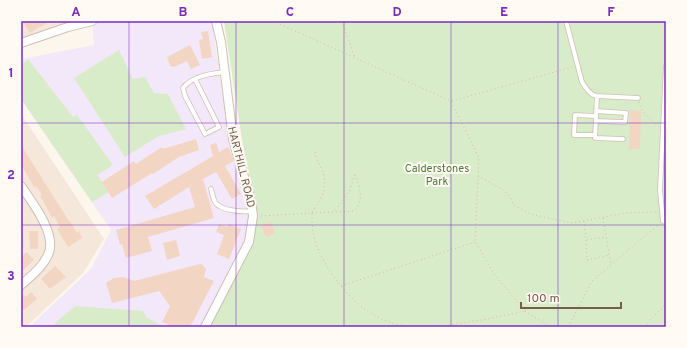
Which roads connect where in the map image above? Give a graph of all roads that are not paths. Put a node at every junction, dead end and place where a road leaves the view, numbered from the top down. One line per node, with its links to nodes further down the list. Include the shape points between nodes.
1 (92, 21): 4 (street)
2 (216, 21): 7 (street, HARTHILL ROAD)
3 (566, 21): 9 (lane, via 582,82 586,89)
4 (66, 24): 5 (street)
5 (21, 44)
6 (666, 66): 19 (lane, via 660,190)
7 (224, 72): 8 (lane); 18 (street, HARTHILL ROAD, via 233,140 252,201)
8 (195, 79): 8 (lane, via 183,88 205,134 219,127)
9 (597, 96): 10 (lane); 11 (lane)
10 (638, 98)
11 (596, 116): 11 (lane, via 625,122 626,113); 12 (lane); 12 (lane, via 575,115 574,135)
12 (595, 135): 13 (lane, via 595,138)
13 (623, 139)
14 (21, 186): 16 (street)
15 (211, 189): 18 (lane, via 219,207)
16 (29, 197): 17 (street); 20 (street, via 44,220 50,241 49,255 37,271)
17 (21, 202)
18 (253, 214): 21 (street, HARTHILL ROAD, via 249,242)
19 (664, 222)
20 (21, 285)
21 (205, 327)

